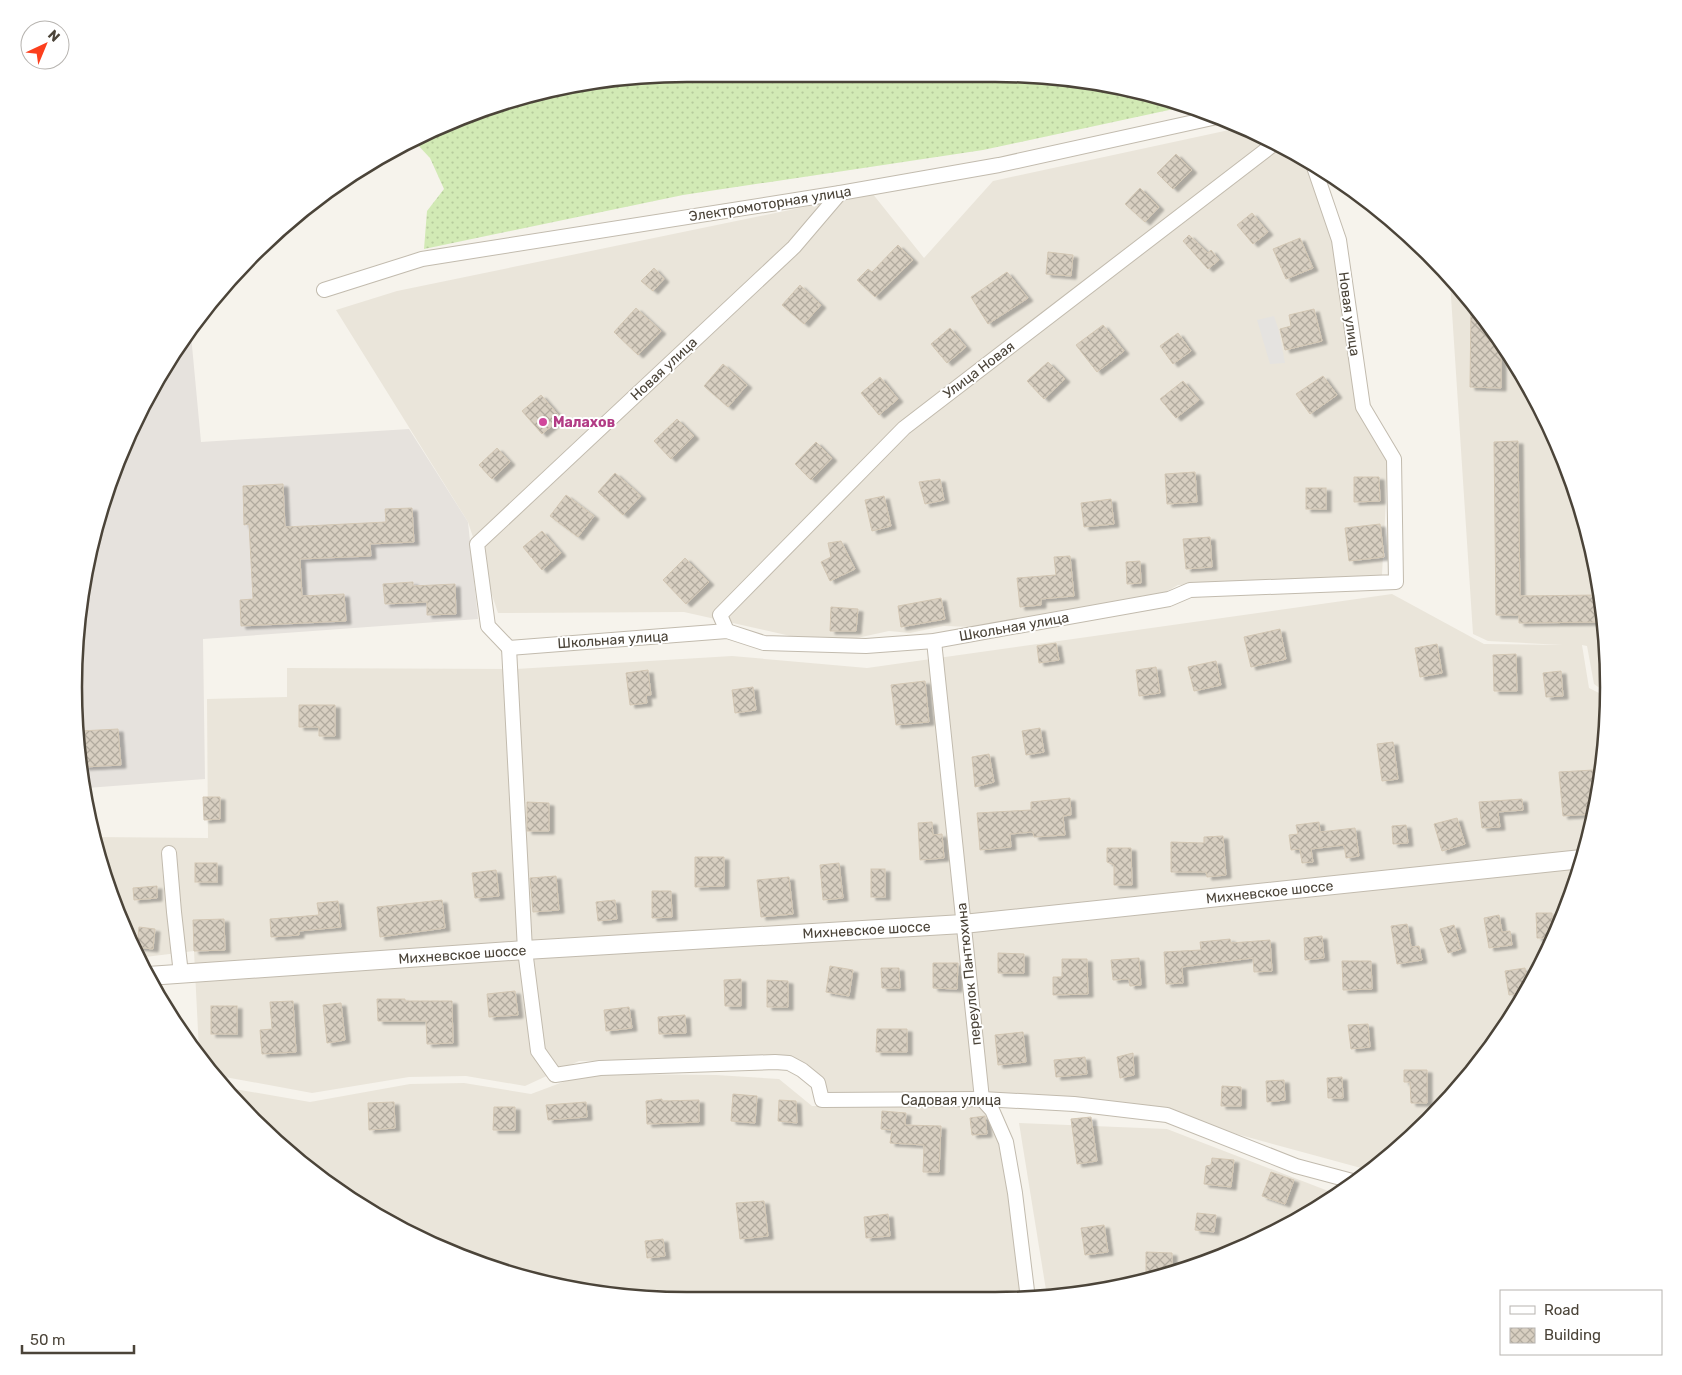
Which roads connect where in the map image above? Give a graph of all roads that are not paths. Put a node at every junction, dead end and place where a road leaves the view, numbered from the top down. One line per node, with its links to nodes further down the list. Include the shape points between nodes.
1 (1203, 120): 4 (street, Электромоторная улица, via 999,165)
2 (1268, 148): 7 (street, Улица Новая, via 904,428 720,615)
3 (1317, 176): 6 (street, Новая улица, via 1339,240 1363,407)
4 (840, 193): 5 (street, Электромоторная улица, via 422,259); 9 (street, Новая улица, via 794,247 477,544 488,626)
5 (324, 290)
6 (1394, 459): 8 (street, Школьная улица, via 1396,582 1190,590 1168,599)
7 (727, 631): 8 (street, Школьная улица, via 764,642 866,646); 9 (street, Школьная улица)
8 (934, 641): 12 (street, переулок Пантюхина)
9 (509, 648): 13 (street)
10 (169, 853): 14 (street)
11 (1574, 860): 12 (street, Михневское шоссе)
12 (963, 924): 13 (street, Михневское шоссе); 16 (street, переулок Пантюхина)
13 (525, 950): 14 (street, Михневское шоссе); 16 (street, Садовая улица, via 538,1051 555,1075 600,1068 775,1062 789,1063 802,1070 818,1083 822,1100)
14 (181, 974): 15 (street, Михневское шоссе)
15 (156, 976)
16 (982, 1099): 17 (street, Садовая улица, via 1074,1104 1167,1115 1296,1166); 18 (street, переулок Пантюхина, via 992,1110 1006,1142)
17 (1346, 1179)
18 (1028, 1291)

